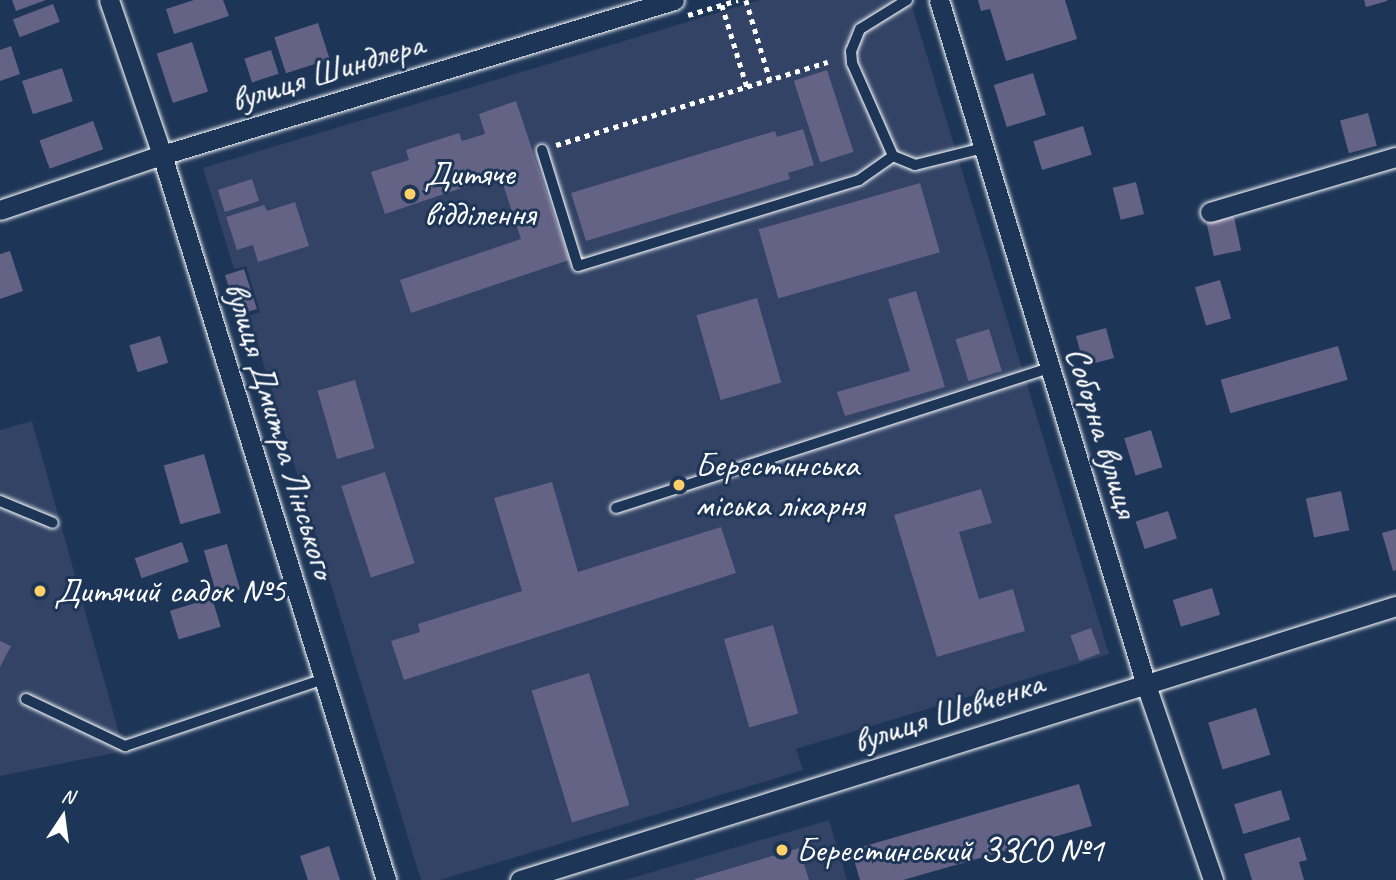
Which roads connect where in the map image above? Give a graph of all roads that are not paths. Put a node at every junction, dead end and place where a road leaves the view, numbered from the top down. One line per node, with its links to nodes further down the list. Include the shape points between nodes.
1 (109, 0): 7 (street, вулиця Дмитра Лінського)
2 (907, 0): 8 (lane, via 860,29 851,51 852,63)
3 (939, 0): 5 (street, Соборна вулиця)
4 (679, 8): 7 (street, вулиця Шиндлера)
5 (983, 148): 8 (lane, via 915,165); 12 (street, Соборна вулиця)
6 (542, 150): 8 (lane, via 578,267 859,180)
7 (162, 155): 10 (street, вулиця Шиндлера); 17 (street, вулиця Дмитра Лінського)
8 (893, 156)
9 (1396, 157): 11 (street)
10 (0, 210)
11 (1210, 212)
12 (1050, 368): 14 (lane); 18 (street, Соборна вулиця)
13 (0, 501): 15 (lane)
14 (616, 508)
15 (53, 523)
16 (1396, 606): 18 (street, вулиця Шевченка)
17 (324, 679): 19 (lane, via 125,746); 20 (street, вулиця Дмитра Лінського)
18 (1144, 682): 21 (street, вулиця Шевченка); 22 (street, Соборна вулиця)
19 (26, 699)
20 (386, 880)
21 (520, 880)
22 (1213, 880)

